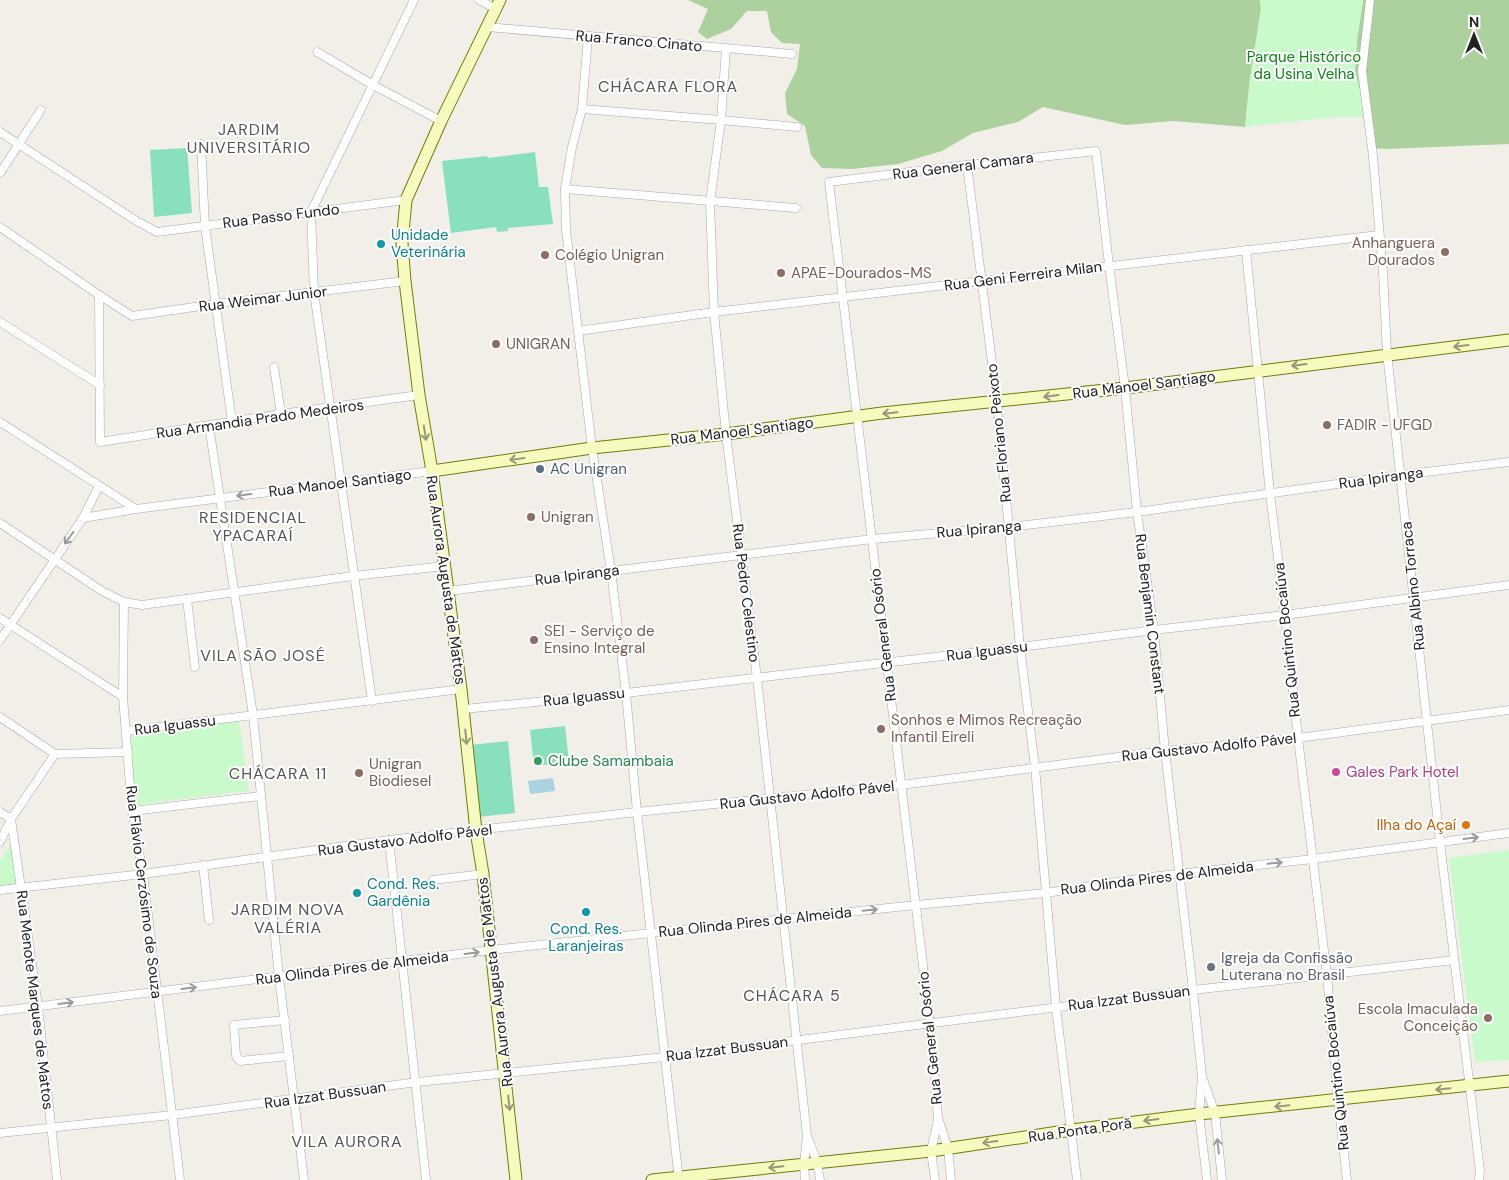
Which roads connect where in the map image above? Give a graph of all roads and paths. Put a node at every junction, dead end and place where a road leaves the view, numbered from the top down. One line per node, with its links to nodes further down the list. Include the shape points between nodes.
1 (414, 0): 10 (street)
2 (479, 0): 4 (street)
3 (1370, 0): 30 (street, Rua Albino Torraca, via 1362,71)
4 (498, 4): 5 (street, Rua Aurora Augusta de Mattos)
5 (487, 27): 6 (street, Rua Franco Cinato); 14 (street, Rua Aurora Augusta de Mattos)
6 (588, 37): 7 (street, Rua Franco Cinato); 12 (street)
7 (726, 49): 9 (street, Rua Franco Cinato); 13 (street, Rua Pedro Celestino)
8 (317, 52): 10 (street)
9 (792, 54)
10 (373, 86): 14 (street); 27 (street)
11 (41, 110): 17 (street)
12 (582, 110): 13 (street); 23 (street)
13 (721, 120): 15 (street); 25 (street, Rua Pedro Celestino)
14 (441, 121): 24 (street, Rua Aurora Augusta de Mattos)
15 (798, 127)
16 (0, 132): 17 (street)
17 (18, 144): 21 (street); 28 (street, Rua Passo Fundo, via 157,232)
18 (201, 144): 28 (street)
19 (1096, 151): 20 (street, Rua General Camara); 32 (street, Rua Benjamin Constant)
20 (967, 165): 22 (street, Rua General Camara); 34 (street, Rua Floriano Peixoto)
21 (0, 173)
22 (829, 182): 37 (street, Rua General Osório)
23 (565, 189): 25 (street); 41 (street, via 566,230)
24 (406, 200): 27 (street, Rua Passo Fundo); 33 (street, Rua Aurora Augusta de Mattos, via 402,243)
25 (710, 202): 26 (street); 39 (street, Rua Pedro Celestino)
26 (796, 208)
27 (311, 212): 28 (street, Rua Passo Fundo); 35 (street)
28 (205, 226): 38 (street)
29 (0, 228): 36 (street)
30 (1379, 235): 31 (street, Rua Geni Ferreira Milan); 43 (street, Rua Albino Torraca)
31 (1246, 250): 32 (street, Rua Geni Ferreira Milan); 45 (street, Rua Quintino Bocaiúva)
32 (1108, 266): 34 (street, Rua Geni Ferreira Milan); 47 (street, Rua Benjamin Constant)
33 (405, 281): 35 (street, Rua Weimar Junior); 48 (street, Rua Aurora Augusta de Mattos)
34 (980, 282): 37 (street, Rua Geni Ferreira Milan); 49 (street, Rua Floriano Peixoto)
35 (314, 292): 38 (street, Rua Weimar Junior); 50 (street)
36 (99, 295): 38 (street, Rua Weimar Junior, via 132,316); 46 (street)
37 (843, 297): 39 (street, Rua Geni Ferreira Milan); 52 (street, Rua General Osório)
38 (215, 304): 54 (street)
39 (714, 312): 41 (street, Rua Geni Ferreira Milan); 56 (street, Rua Pedro Celestino)
40 (0, 322): 46 (street)
41 (578, 331): 57 (street)
42 (1509, 340): 43 (street, Rua Manoel Santiago, one-way to 43)
43 (1387, 355): 45 (street, Rua Manoel Santiago, one-way to 45); 60 (street, Rua Albino Torraca)
44 (274, 367): 51 (street)
45 (1258, 370): 47 (street, Rua Manoel Santiago); 63 (street, Rua Quintino Bocaiúva)
46 (100, 385): 55 (street, Rua Armandia Prado Medeiros, via 100,442)
47 (1125, 388): 49 (street, Rua Manoel Santiago, one-way to 49); 66 (street, Rua Benjamin Constant)
48 (419, 395): 50 (street, Rua Armandia Prado Medeiros); 59 (street, Rua Aurora Augusta de Mattos, one-way to 59)
49 (997, 402): 52 (street, Rua Manoel Santiago, one-way to 52); 69 (street, Rua Floriano Peixoto)
50 (330, 408): 51 (street, Rua Armandia Prado Medeiros); 61 (street)
51 (281, 414): 54 (street, Rua Armandia Prado Medeiros)
52 (857, 418): 56 (street, Rua Manoel Santiago); 70 (street, Rua General Osório)
53 (0, 422): 62 (street)
54 (232, 422): 55 (street, Rua Armandia Prado Medeiros)
55 (209, 426): 64 (street)
56 (726, 434): 57 (street, Rua Manoel Santiago); 71 (street, Rua Pedro Celestino)
57 (592, 448): 59 (street, Rua Manoel Santiago, one-way to 59); 74 (street)
58 (1509, 462): 60 (street, Rua Ipiranga)
59 (432, 471): 61 (street, Rua Manoel Santiago); 73 (street, Rua Aurora Augusta de Mattos)
60 (1401, 475): 63 (street, Rua Ipiranga); 79 (street, Rua Albino Torraca)
61 (342, 483): 64 (street, Rua Manoel Santiago, one-way to 64); 75 (street)
62 (99, 486): 65 (street); 67 (street)
63 (1270, 494): 66 (street, Rua Ipiranga); 82 (street, Rua Quintino Bocaiúva)
64 (219, 498): 65 (street, Rua Manoel Santiago); 77 (street)
65 (136, 509): 67 (street, Rua Manoel Santiago)
66 (1137, 512): 69 (street, Rua Ipiranga); 85 (street, Rua Benjamin Constant)
67 (83, 518): 72 (street, one-way to 72)
68 (0, 523): 72 (street)
69 (1009, 527): 70 (street, Rua Ipiranga); 87 (street, Rua Floriano Peixoto)
70 (872, 539): 71 (street, Rua Ipiranga); 88 (street, Rua General Osório)
71 (742, 555): 74 (street, Rua Ipiranga); 90 (street, Rua Pedro Celestino)
72 (54, 559): 81 (street); 84 (street)
73 (444, 566): 75 (street); 78 (street, Rua Aurora Augusta de Mattos)
74 (611, 571): 78 (street, Rua Ipiranga); 92 (street)
75 (353, 576): 77 (street); 94 (street)
76 (1509, 585): 79 (street, Rua Iguassu)
77 (235, 591): 80 (street); 97 (street)
78 (448, 591): 91 (street, Rua Aurora Augusta de Mattos)
79 (1414, 598): 82 (street, Rua Iguassu); 99 (street, Rua Albino Torraca)
80 (187, 599): 81 (street, via 142,605); 89 (street)
81 (124, 602): 93 (street, Rua Flávio Cerzósimo de Souza)
82 (1285, 615): 85 (street, Rua Iguassu); 101 (street, Rua Quintino Bocaiúva)
83 (0, 618): 84 (street)
84 (10, 625): 86 (street); 93 (street)
85 (1154, 630): 87 (street, Rua Iguassu); 102 (street, Rua Benjamin Constant)
86 (0, 640)
87 (1020, 647): 88 (street, Rua Iguassu); 105 (street, Rua Floriano Peixoto)
88 (886, 663): 90 (street, Rua Iguassu); 106 (street, Rua General Osório)
89 (195, 667)
90 (757, 678): 92 (street, Rua Iguassu); 108 (street, Rua Pedro Celestino)
91 (461, 689): 94 (street, Rua Iguassu); 95 (street, Rua Aurora Augusta de Mattos)
92 (626, 693): 95 (street, Rua Iguassu); 111 (street)
93 (123, 697): 100 (street, Rua Flávio Cerzósimo de Souza)
94 (372, 701): 97 (street, Rua Iguassu)
95 (464, 709): 113 (street, Rua Aurora Augusta de Mattos, one-way to 113)
96 (1509, 710): 99 (street, Rua Gustavo Adolfo Pável)
97 (253, 715): 100 (street, Rua Iguassu); 107 (street)
98 (0, 717): 104 (street)
99 (1427, 720): 101 (street, Rua Gustavo Adolfo Pável); 117 (street, Rua Albino Torraca)
100 (126, 731): 103 (street, Rua Flávio Cerzósimo de Souza)
101 (1298, 738): 102 (street, Rua Gustavo Adolfo Pável); 119 (street, Rua Quintino Bocaiúva)
102 (1165, 751): 105 (street, Rua Gustavo Adolfo Pável); 121 (street, Rua Benjamin Constant)
103 (128, 752): 104 (street); 109 (street, Rua Flávio Cerzósimo de Souza)
104 (55, 754): 112 (street)
105 (1035, 767): 106 (street, Rua Gustavo Adolfo Pável); 127 (street, Rua Floriano Peixoto)
106 (901, 785): 108 (street, Rua Gustavo Adolfo Pável); 128 (street, Rua General Osório)
107 (261, 796): 109 (street); 118 (street)
108 (770, 799): 111 (street, Rua Gustavo Adolfo Pável); 129 (street, Rua Pedro Celestino)
109 (132, 811): 122 (street, Rua Flávio Cerzósimo de Souza)
110 (0, 812): 112 (street)
111 (637, 812): 113 (street, Rua Gustavo Adolfo Pável); 131 (street)
112 (11, 819): 116 (street); 125 (street, Rua Menote Marques de Mattos)
113 (476, 831): 115 (street, Rua Gustavo Adolfo Pável); 123 (street, Rua Aurora Augusta de Mattos)
114 (1509, 833): 117 (street, Rua Olinda Pires de Almeida, one-way to 114)
115 (389, 840): 118 (street, Rua Gustavo Adolfo Pável); 134 (street)
116 (0, 842)
117 (1440, 842): 119 (street, Rua Olinda Pires de Almeida); 133 (street, Rua Albino Torraca)
118 (266, 857): 120 (street, Rua Gustavo Adolfo Pável); 136 (street)
119 (1313, 859): 121 (street, Rua Olinda Pires de Almeida, one-way to 119); 135 (street, Rua Quintino Bocaiúva)
120 (203, 865): 122 (street, Rua Gustavo Adolfo Pável); 130 (street)
121 (1180, 873): 127 (street, Rua Olinda Pires de Almeida); 137 (street, Rua Benjamin Constant)
122 (143, 874): 125 (street, Rua Gustavo Adolfo Pável); 138 (street, Rua Flávio Cerzósimo de Souza)
123 (483, 874): 124 (street); 132 (street, Rua Aurora Augusta de Mattos)
124 (433, 880)
125 (20, 888): 126 (street, Rua Gustavo Adolfo Pável); 139 (street, Rua Menote Marques de Mattos)
126 (0, 890)
127 (1046, 893): 128 (street, Rua Olinda Pires de Almeida); 140 (street, Rua Floriano Peixoto)
128 (916, 905): 129 (street, Rua Olinda Pires de Almeida, one-way to 128); 143 (street, Rua General Osório)
129 (783, 919): 131 (street, Rua Olinda Pires de Almeida); 144 (street, Rua Pedro Celestino)
130 (209, 920)
131 (650, 933): 132 (street, Rua Olinda Pires de Almeida); 146 (street)
132 (491, 950): 134 (street, Rua Olinda Pires de Almeida, one-way to 132); 147 (street, Rua Aurora Augusta de Mattos)
133 (1454, 960): 135 (street, Rua Izzat Bussuan); 151 (street, Rua Albino Torraca)
134 (403, 961): 136 (street, Rua Olinda Pires de Almeida); 150 (street)
135 (1327, 974): 137 (street, Rua Izzat Bussuan); 153 (street, Rua Quintino Bocaiúva)
136 (279, 977): 138 (street, Rua Olinda Pires de Almeida, one-way to 136); 142 (street)
137 (1193, 990): 140 (street, Rua Izzat Bussuan); 148 (street, Rua Benjamin Constant)
138 (156, 992): 139 (street, Rua Olinda Pires de Almeida, one-way to 138); 156 (street, Rua Flávio Cerzósimo de Souza)
139 (38, 1006): 141 (street, Rua Olinda Pires de Almeida); 158 (street, Rua Menote Marques de Mattos)
140 (1056, 1007): 143 (street, Rua Izzat Bussuan); 159 (street, Rua Floriano Peixoto)
141 (0, 1011)
142 (285, 1020): 145 (street); 145 (street, via 234,1026 236,1056 240,1061)
143 (930, 1024): 144 (street, Rua Izzat Bussuan); 157 (street, Rua General Osório)
144 (796, 1041): 146 (street, Rua Izzat Bussuan); 161 (street, Rua Pedro Celestino)
145 (289, 1056): 152 (street)
146 (665, 1057): 147 (street, Rua Izzat Bussuan); 167 (street)
147 (506, 1074): 150 (street, Rua Izzat Bussuan); 172 (street, Rua Aurora Augusta de Mattos, one-way to 172)
148 (1202, 1077): 154 (street, Rua Benjamin Constant); 155 (street, Rua Benjamin Constant)
149 (1509, 1081): 151 (street, Rua Ponta Porã)
150 (416, 1082): 152 (street, Rua Izzat Bussuan); 171 (street)
151 (1471, 1086): 153 (street, Rua Ponta Porã, one-way to 153); 166 (street, Rua Albino Torraca)
152 (294, 1100): 156 (street, Rua Izzat Bussuan); 170 (street)
153 (1338, 1100): 154 (street, Rua Ponta Porã, one-way to 154); 181 (street, Rua Quintino Bocaiúva)
154 (1215, 1113): 155 (street, Rua Ponta Porã); 180 (street, Rua Benjamin Constant, one-way to 154)
155 (1199, 1114): 159 (street, Rua Ponta Porã, one-way to 159); 179 (street, Rua Benjamin Constant)
156 (172, 1116): 158 (street, Rua Izzat Bussuan); 169 (street, Rua Flávio Cerzósimo de Souza)
157 (938, 1118): 162 (street, Rua General Osório); 163 (street, Rua General Osório)
158 (51, 1128): 160 (street, Rua Izzat Bussuan); 168 (street, Rua Menote Marques de Mattos)
159 (1072, 1130): 162 (street, Rua Ponta Porã, one-way to 162); 178 (street, Rua Floriano Peixoto)
160 (0, 1133)
161 (807, 1136): 164 (street, Rua Pedro Celestino); 165 (street, Rua Pedro Celestino)
162 (948, 1148): 163 (street, Rua Ponta Porã); 177 (street, Rua General Osório)
163 (931, 1151): 164 (street, Rua Ponta Porã); 176 (street, Rua General Osório)
164 (818, 1162): 165 (street, Rua Ponta Porã); 175 (street, Rua Pedro Celestino)
165 (804, 1164): 167 (street, Rua Ponta Porã, one-way to 167); 174 (street, Rua Pedro Celestino)
166 (1480, 1171): 182 (street, Rua Albino Torraca); 183 (street, Rua Albino Torraca)
167 (679, 1178): 173 (street, Rua Ponta Porã)
168 (57, 1180)
169 (180, 1180)
170 (304, 1180)
171 (426, 1180)
172 (516, 1180)
173 (652, 1180)
174 (806, 1180)
175 (820, 1180)
176 (935, 1180)
177 (951, 1180)
178 (1077, 1180)
179 (1207, 1180)
180 (1222, 1180)
181 (1347, 1180)
182 (1479, 1180)
183 (1483, 1180)

